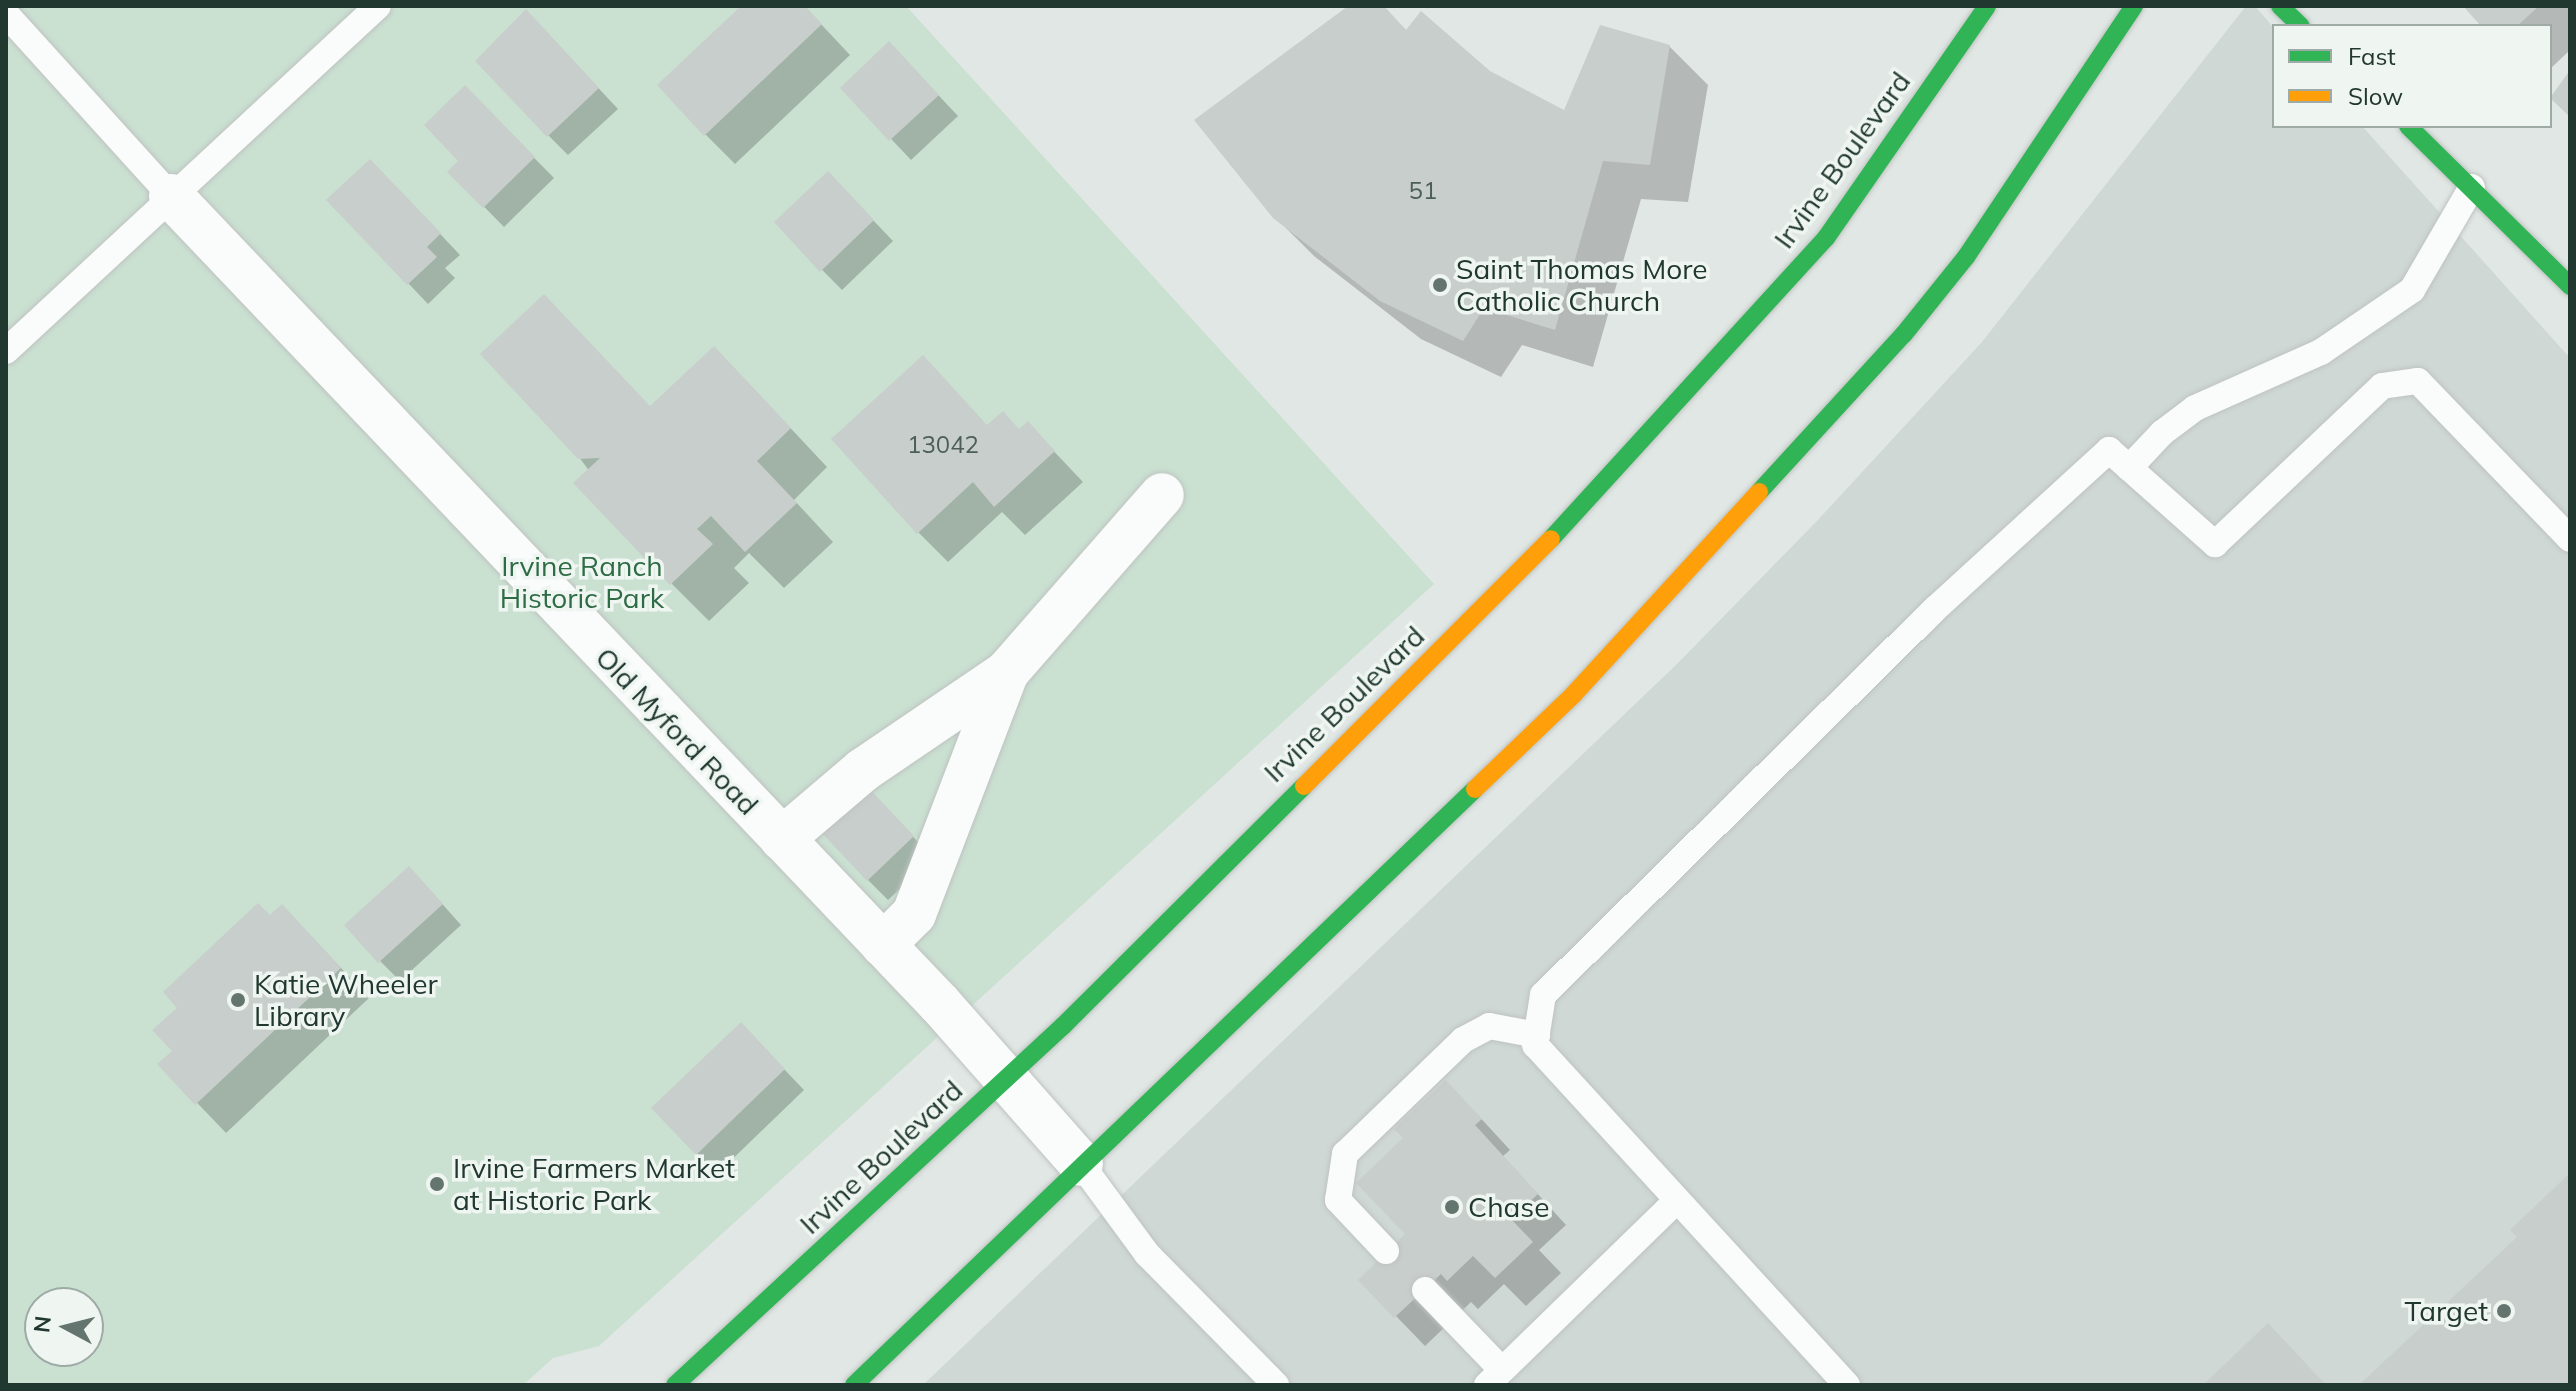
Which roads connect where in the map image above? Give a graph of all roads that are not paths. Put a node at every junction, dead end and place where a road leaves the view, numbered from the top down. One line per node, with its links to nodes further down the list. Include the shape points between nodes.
1 (378, 6): 9 (lane)
2 (1987, 6): 19 (main road, Irvine Boulevard, via 1826,238 1543,548)
3 (2134, 6): 20 (main road, via 1966,257 1882,357 1574,694)
4 (2280, 6): 6 (main road)
5 (6, 14): 9 (lane)
6 (2299, 24)
7 (2410, 128): 8 (main road)
8 (2472, 187): 10 (main road); 12 (lane, via 2412,290 2321,352 2195,408)
9 (171, 196): 11 (lane); 16 (street, Old Myford Road)
10 (2570, 286)
11 (6, 351)
12 (2129, 468): 14 (lane, via 2215,544 2382,386 2418,381); 18 (lane, via 2109,450 1935,609 1543,995)
13 (1162, 495): 15 (street)
14 (2570, 539)
15 (1007, 672): 16 (street, via 863,770); 17 (street, via 914,914)
16 (782, 839): 17 (street, Old Myford Road)
17 (883, 945): 19 (street, Old Myford Road)
18 (1537, 1035): 21 (lane, via 1535,1045); 22 (lane, via 1489,1026 1463,1040 1345,1154 1338,1200)
19 (1006, 1080): 20 (street, Old Myford Road); 25 (main road, Irvine Boulevard)
20 (1081, 1164): 26 (main road); 27 (lane, via 1147,1254)
21 (1677, 1200): 24 (lane); 28 (lane)
22 (1386, 1251)
23 (1425, 1290): 24 (lane)
24 (1495, 1378)
25 (675, 1385)
26 (854, 1385)
27 (1276, 1385)
28 (1847, 1385)

